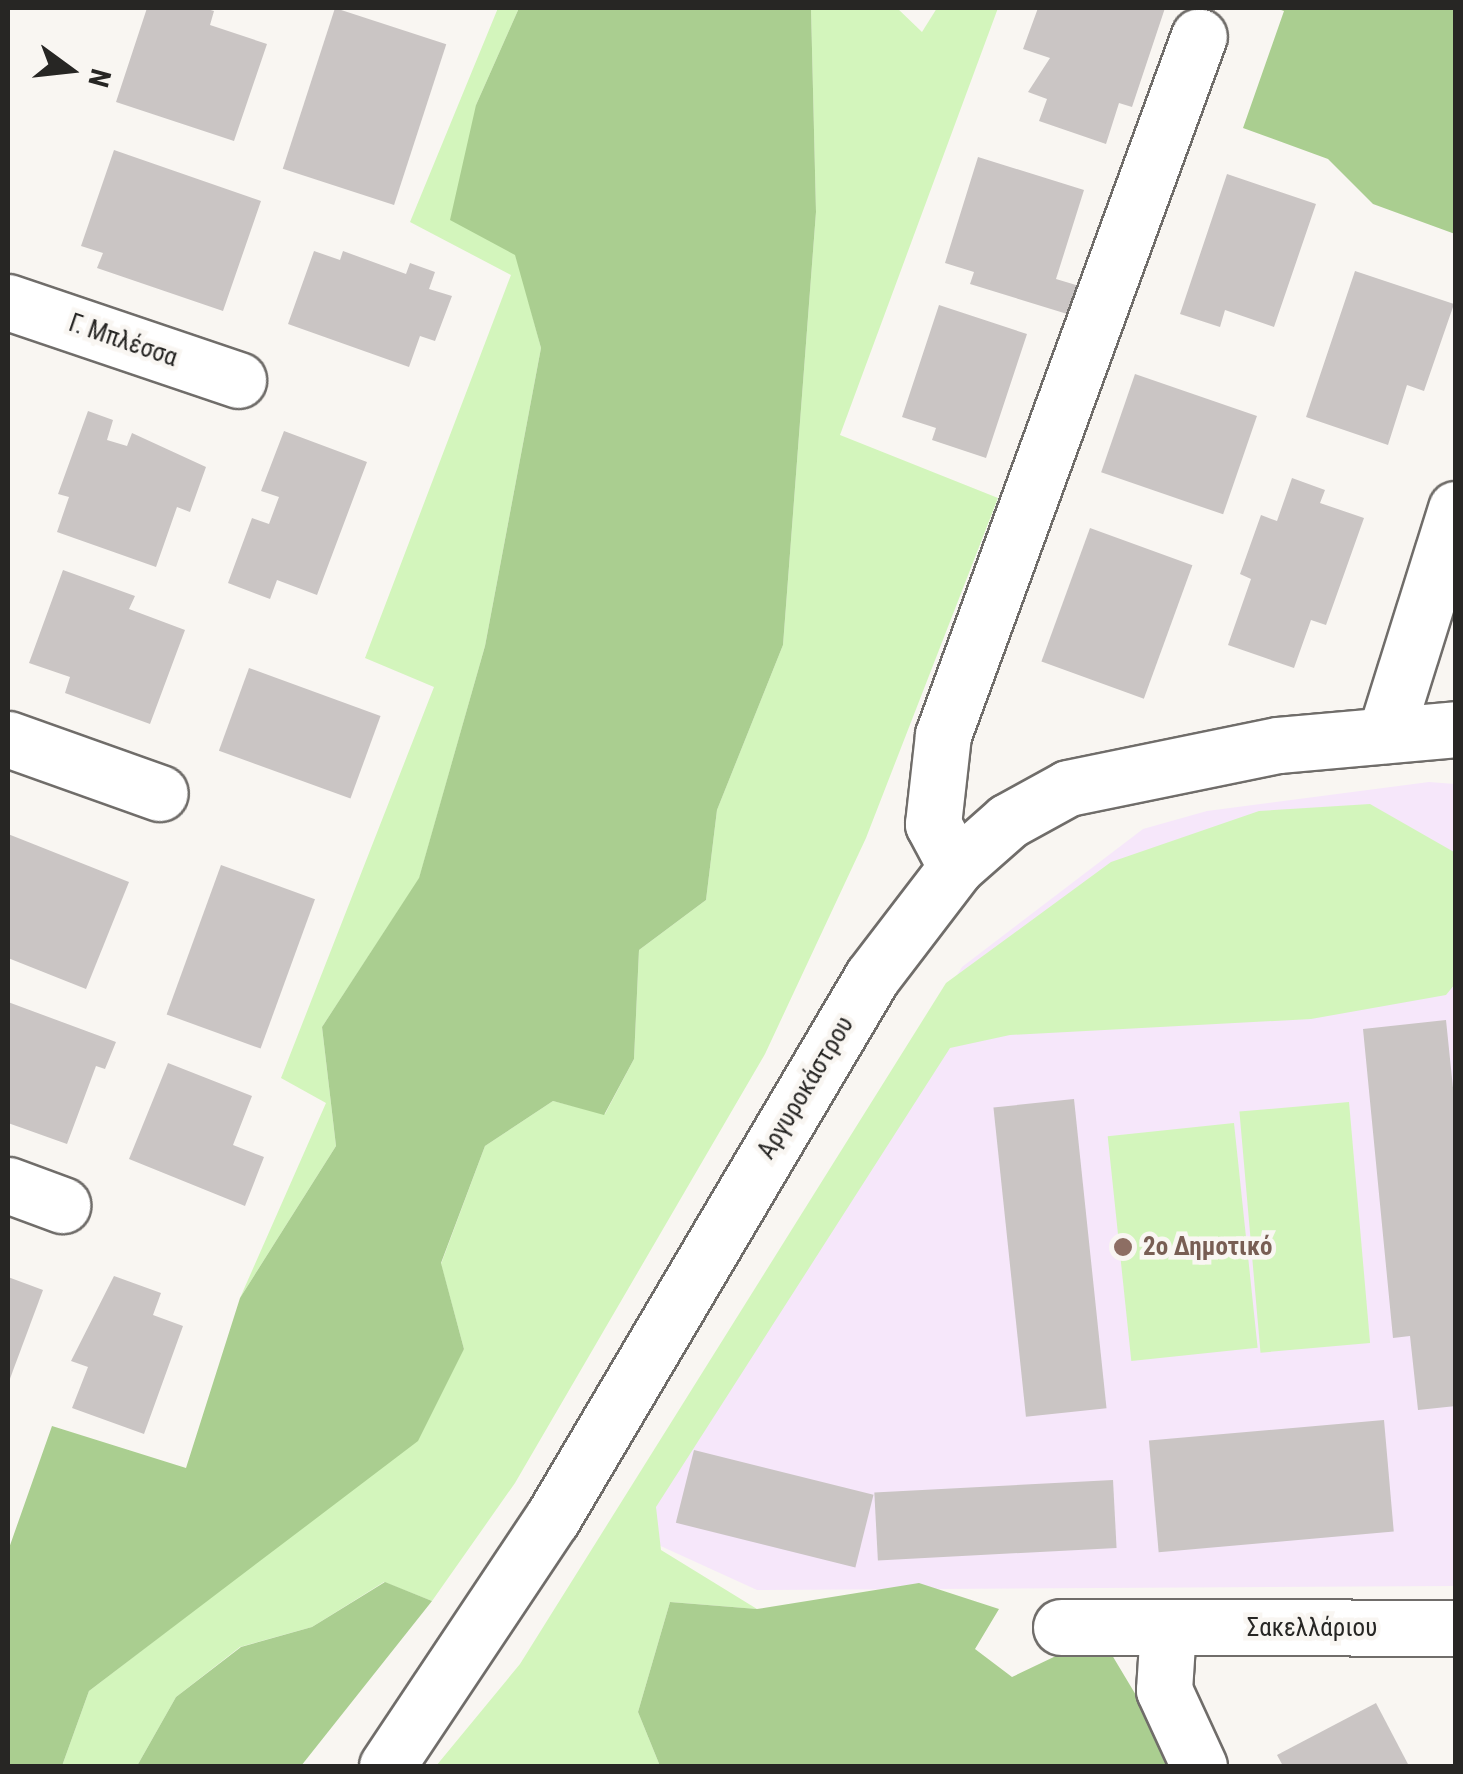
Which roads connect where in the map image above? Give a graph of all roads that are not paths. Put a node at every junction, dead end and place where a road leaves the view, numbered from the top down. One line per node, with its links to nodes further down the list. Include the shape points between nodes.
1 (1200, 36): 9 (street, via 944,735 933,824)
2 (8, 302): 3 (street, Γ. Μπλέσσα)
3 (238, 380)
4 (1456, 509): 6 (street)
5 (1456, 728): 6 (street, Αργυροκάστρου)
6 (1385, 735): 9 (street, Αργυροκάστρου, via 1278,745 1068,788 1008,821)
7 (8, 739): 8 (street)
8 (160, 794)
9 (956, 867): 15 (street, Αργυροκάστρου, via 872,977 552,1519)
10 (8, 1186): 11 (street)
11 (62, 1205)
12 (1061, 1626): 13 (street, Σακελλάριου)
13 (1168, 1628): 14 (street, Σακελλάριου); 16 (street, via 1164,1690)
14 (1456, 1628)
15 (387, 1766)
16 (1199, 1766)

